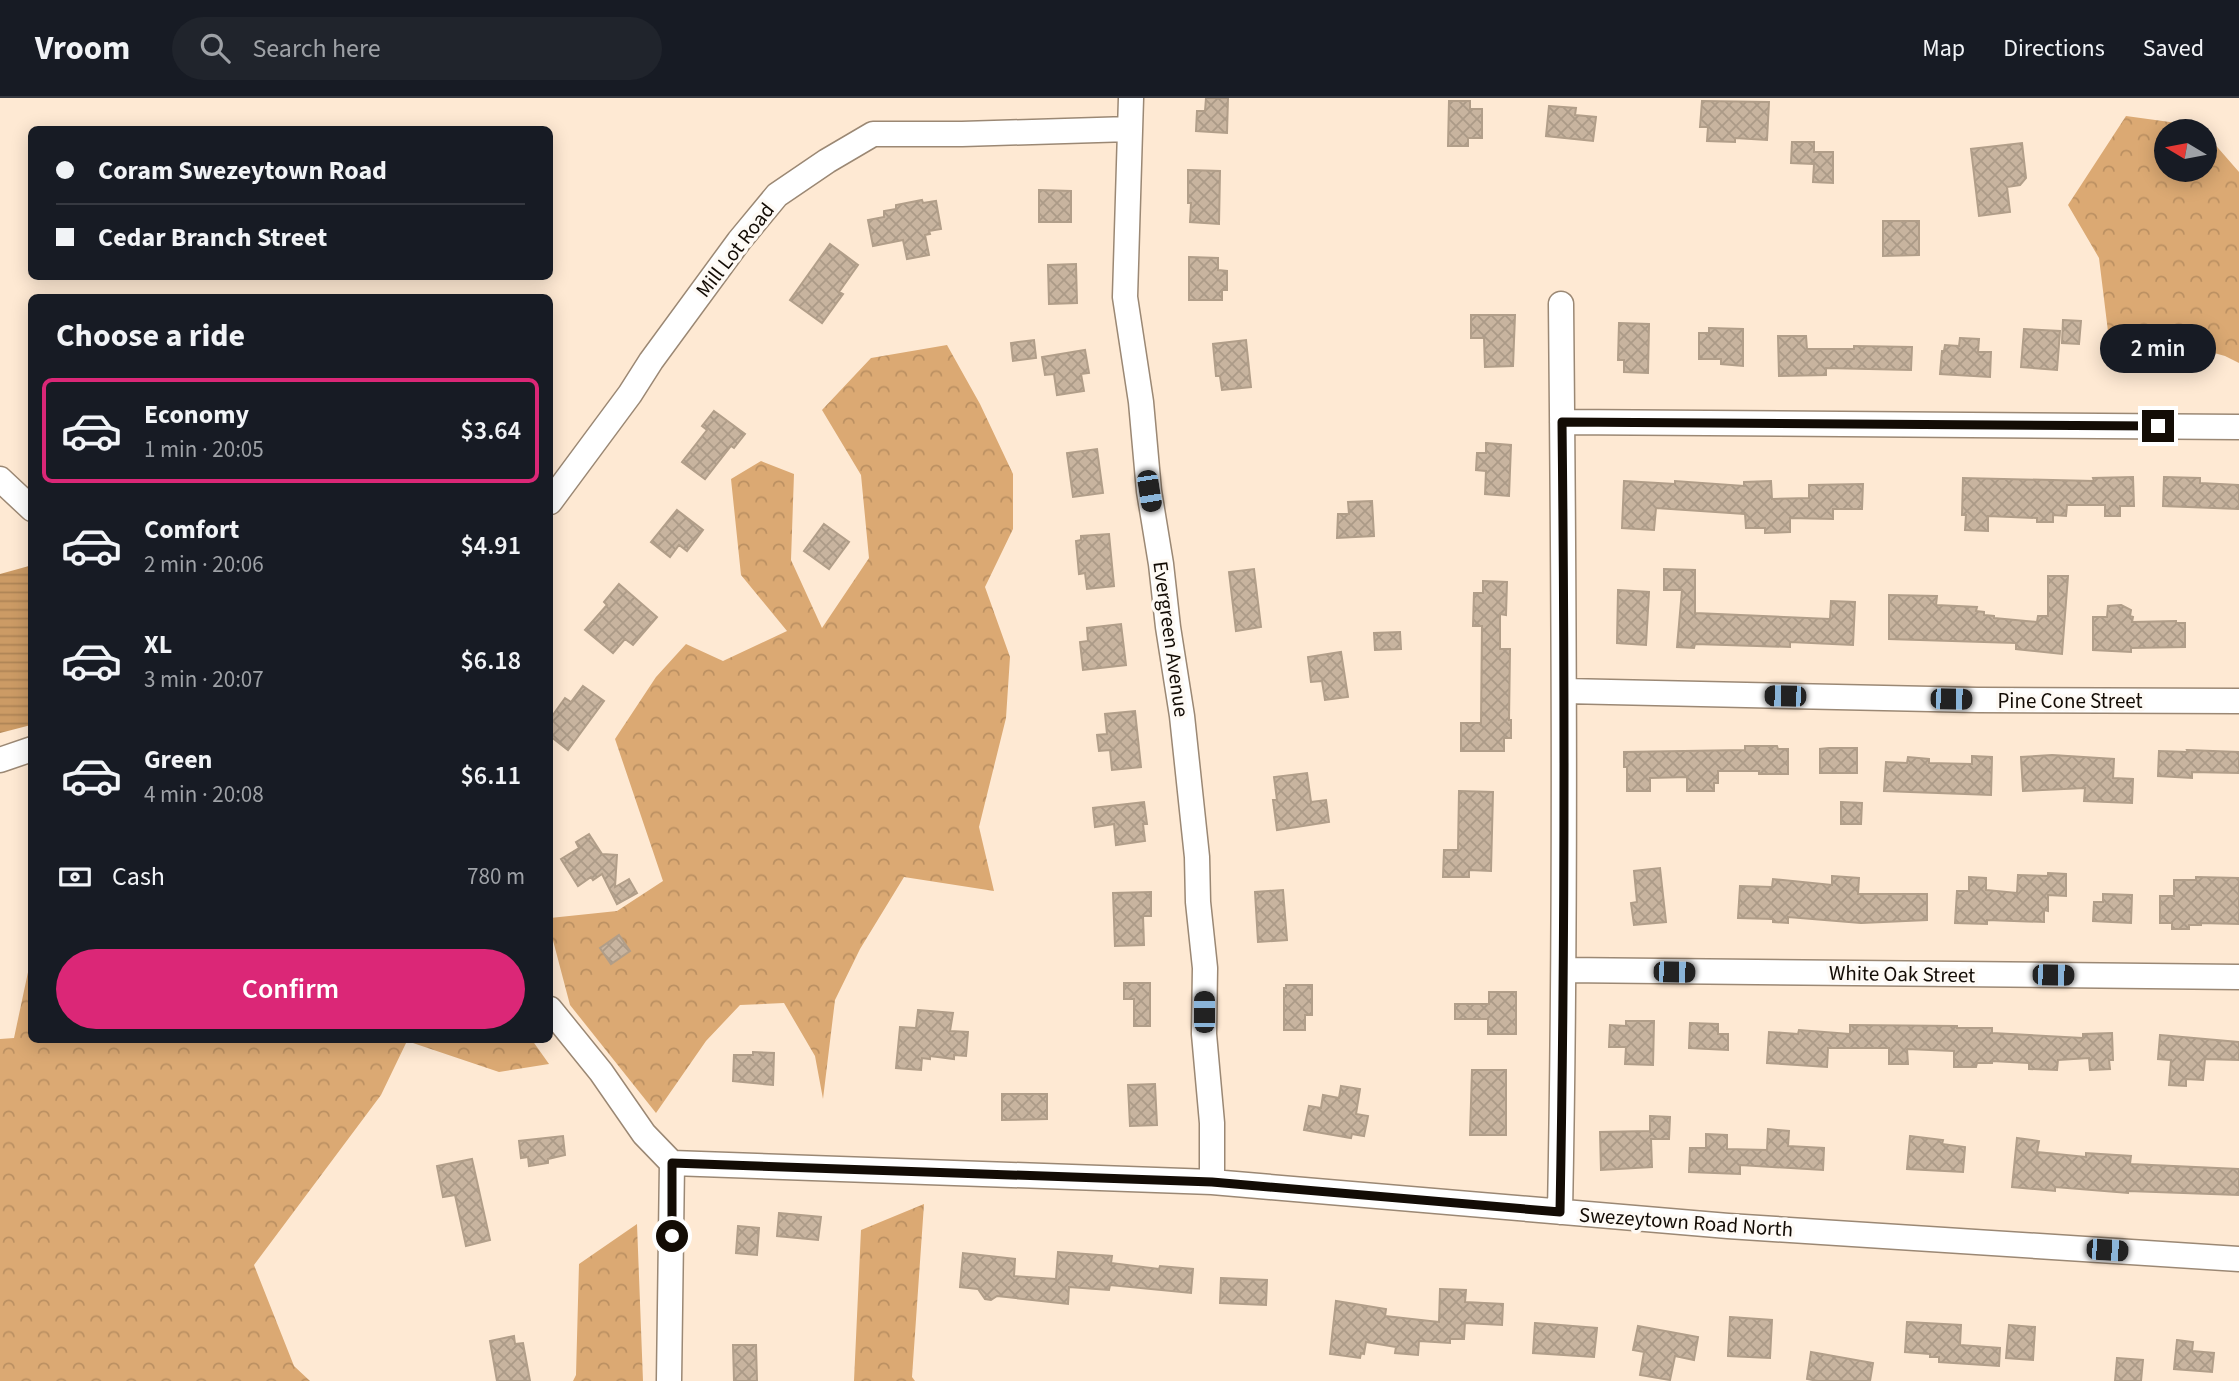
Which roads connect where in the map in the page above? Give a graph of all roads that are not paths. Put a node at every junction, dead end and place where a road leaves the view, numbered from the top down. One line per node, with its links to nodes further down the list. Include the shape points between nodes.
1 (1130, 98): 2 (street, Evergreen Avenue)
2 (1130, 129): 7 (street, Mill Lot Road, via 873,134 827,161 777,195 739,241); 17 (street, Evergreen Avenue, via 1125,297 1197,857)
3 (1560, 304): 4 (street)
4 (1562, 422): 5 (street); 9 (street)
5 (2239, 427)
6 (0, 479): 8 (street)
7 (553, 498)
8 (28, 505)
9 (1565, 691): 10 (street, Pine Cone Street); 13 (street)
10 (2239, 701)
11 (28, 750): 12 (street)
12 (0, 760)
13 (1564, 971): 14 (street, White Oak Street); 18 (street)
14 (2239, 977)
15 (553, 1013): 16 (street, via 643,1134)
16 (672, 1163): 17 (street, Swezeytown Road North); 20 (street)
17 (1212, 1182): 18 (street, Swezeytown Road North)
18 (1560, 1212): 19 (street, Swezeytown Road North)
19 (2239, 1259)
20 (669, 1381)

